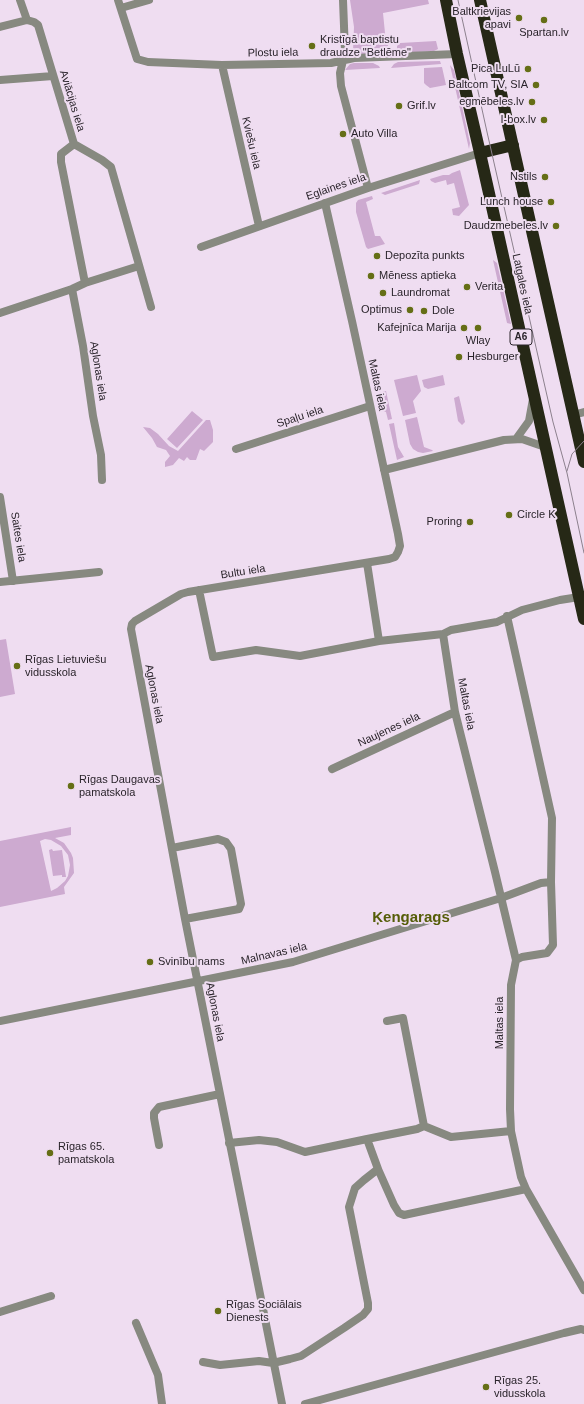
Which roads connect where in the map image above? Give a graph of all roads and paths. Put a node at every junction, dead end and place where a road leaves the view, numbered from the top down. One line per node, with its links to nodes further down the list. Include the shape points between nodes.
1 (20, 0): 7 (street, Aviācijas iela)
2 (149, 0): 6 (street)
3 (343, 0): 10 (street, via 345,52)
4 (446, 0): 9 (highway, Latgales iela / A6)
5 (480, 0): 15 (highway, Latgales iela)
6 (120, 4): 11 (street, Plostu iela, via 137,59 148,62)
7 (27, 20): 8 (street); 12 (street, Aviācijas iela, via 38,25)
8 (0, 27)
9 (457, 54): 10 (street, Plostu iela); 16 (highway, Latgales iela / A6)
10 (342, 60): 11 (street, Plostu iela, via 331,63); 17 (street, via 341,86)
11 (222, 65): 19 (street, Kviešu iela)
12 (53, 76): 13 (street); 14 (street, Aviācijas iela)
13 (0, 80)
14 (74, 144): 21 (street, via 111,167); 22 (street, Aviācijas iela, via 62,154 61,162)
15 (513, 145): 16 (highway); 28 (highway, Latgales iela)
16 (480, 153): 17 (street, Eglaines iela); 26 (highway, Latgales iela / A6)
17 (368, 188): 18 (street, Eglaines iela)
18 (325, 203): 19 (street, Eglaines iela); 27 (street, Maltas iela)
19 (259, 226): 20 (street, Eglaines iela)
20 (201, 247)
21 (139, 266): 22 (street); 24 (street)
22 (85, 283): 23 (street)
23 (72, 289): 25 (street); 34 (street, Aglonas iela, via 101,455)
24 (151, 307)
25 (0, 313)
26 (534, 393): 29 (street, via 529,421); 30 (highway, Latgales iela / A6)
27 (370, 406): 31 (street, Spaļu iela); 33 (street, Maltas iela)
28 (579, 414): 32 (highway, Latgales iela)
29 (516, 440): 30 (street); 33 (street, via 504,440)
30 (546, 447): 41 (highway, Latgales iela / A6)
31 (236, 449)
32 (584, 462)
33 (384, 470): 36 (street, Maltas iela, via 400,546 395,557)
34 (102, 480)
35 (0, 497): 38 (street, Saites iela)
36 (367, 563): 40 (street, Bultu iela); 46 (street)
37 (99, 572): 38 (street)
38 (14, 581): 39 (street)
39 (0, 582)
40 (199, 590): 44 (street, Bultu iela, via 181,594); 46 (street, via 213,657 256,650 300,656)
41 (579, 597): 42 (street); 43 (highway, Latgales iela / A6)
42 (507, 616): 45 (street, via 497,622 451,630); 50 (street, via 552,818)
43 (584, 619)
44 (132, 624): 49 (street, Aglonas iela, via 131,630)
45 (443, 634): 46 (street); 47 (street, Maltas iela)
46 (379, 641)
47 (455, 712): 48 (street, Naujenes iela); 51 (street, Maltas iela)
48 (332, 770)
49 (172, 848): 52 (street, Aglonas iela); 52 (street, via 218,839 226,842 231,849 241,904 239,909)
50 (551, 882): 51 (street, Malnavas iela, via 541,883); 53 (street, via 553,945 547,953)
51 (501, 898): 53 (street, Maltas iela); 54 (street, Malnavas iela, via 293,962)
52 (185, 919): 54 (street, Aglonas iela)
53 (516, 960): 59 (street, Maltas iela, via 511,985)
54 (198, 982): 55 (street, Malnavas iela); 57 (street, Aglonas iela)
55 (0, 1021)
56 (386, 1021): 58 (street, via 403,1018)
57 (220, 1094): 61 (street, Aglonas iela); 62 (street, via 159,1107 154,1113 154,1118)
58 (424, 1126): 59 (street, via 451,1137); 60 (street)
59 (511, 1130): 64 (street, Maltas iela, via 521,1178)
60 (367, 1139): 61 (street, via 305,1152 276,1142 259,1140); 63 (street)
61 (229, 1143): 71 (street, Aglonas iela)
62 (159, 1145)
63 (378, 1169): 64 (street, via 394,1205 404,1214); 71 (street, via 355,1188 349,1207 368,1309 363,1315 301,1356)
64 (526, 1189): 65 (street, Maltas iela)
65 (584, 1290)
66 (51, 1296): 67 (street)
67 (0, 1312)
68 (136, 1324): 72 (street, via 158,1375)
69 (583, 1328): 74 (street)
70 (203, 1362): 71 (street, via 220,1365 259,1361)
71 (273, 1363): 73 (street, Aglonas iela)
72 (162, 1404)
73 (282, 1404)
74 (305, 1404)

